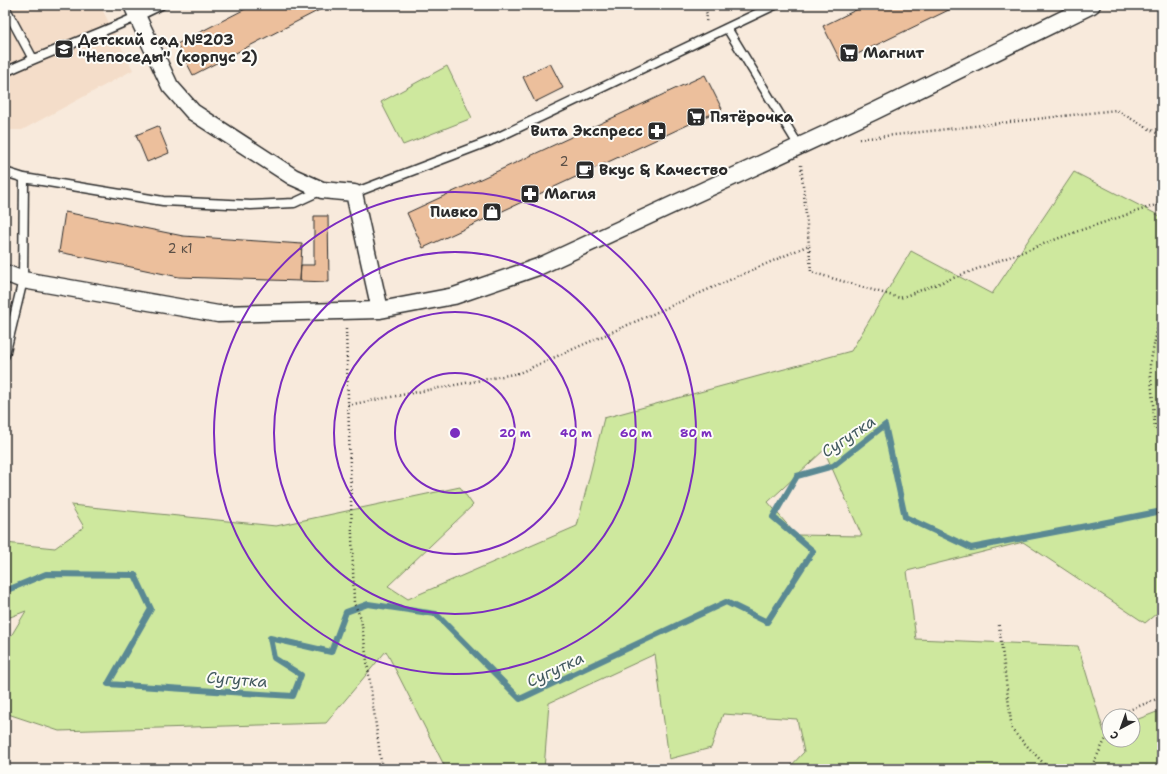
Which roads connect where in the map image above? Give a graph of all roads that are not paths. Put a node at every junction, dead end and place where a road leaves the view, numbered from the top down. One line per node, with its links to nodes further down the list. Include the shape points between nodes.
1 (161, 5): 5 (lane)
2 (775, 5): 6 (lane)
3 (1092, 5): 9 (street)
4 (5, 7): 7 (lane)
5 (135, 11): 7 (lane); 12 (street, via 170,86 193,112 292,178)
6 (727, 28): 9 (lane); 13 (lane, via 490,141)
7 (33, 59): 8 (lane)
8 (5, 72)
9 (799, 146): 16 (street, via 538,267 454,296)
10 (5, 172): 11 (lane)
11 (24, 178): 12 (lane, via 164,201 251,205 294,203); 15 (lane)
12 (322, 190): 13 (street)
13 (354, 192): 16 (street)
14 (5, 274): 15 (street)
15 (23, 280): 16 (street, via 218,314); 17 (lane)
16 (380, 310)
17 (5, 355)

